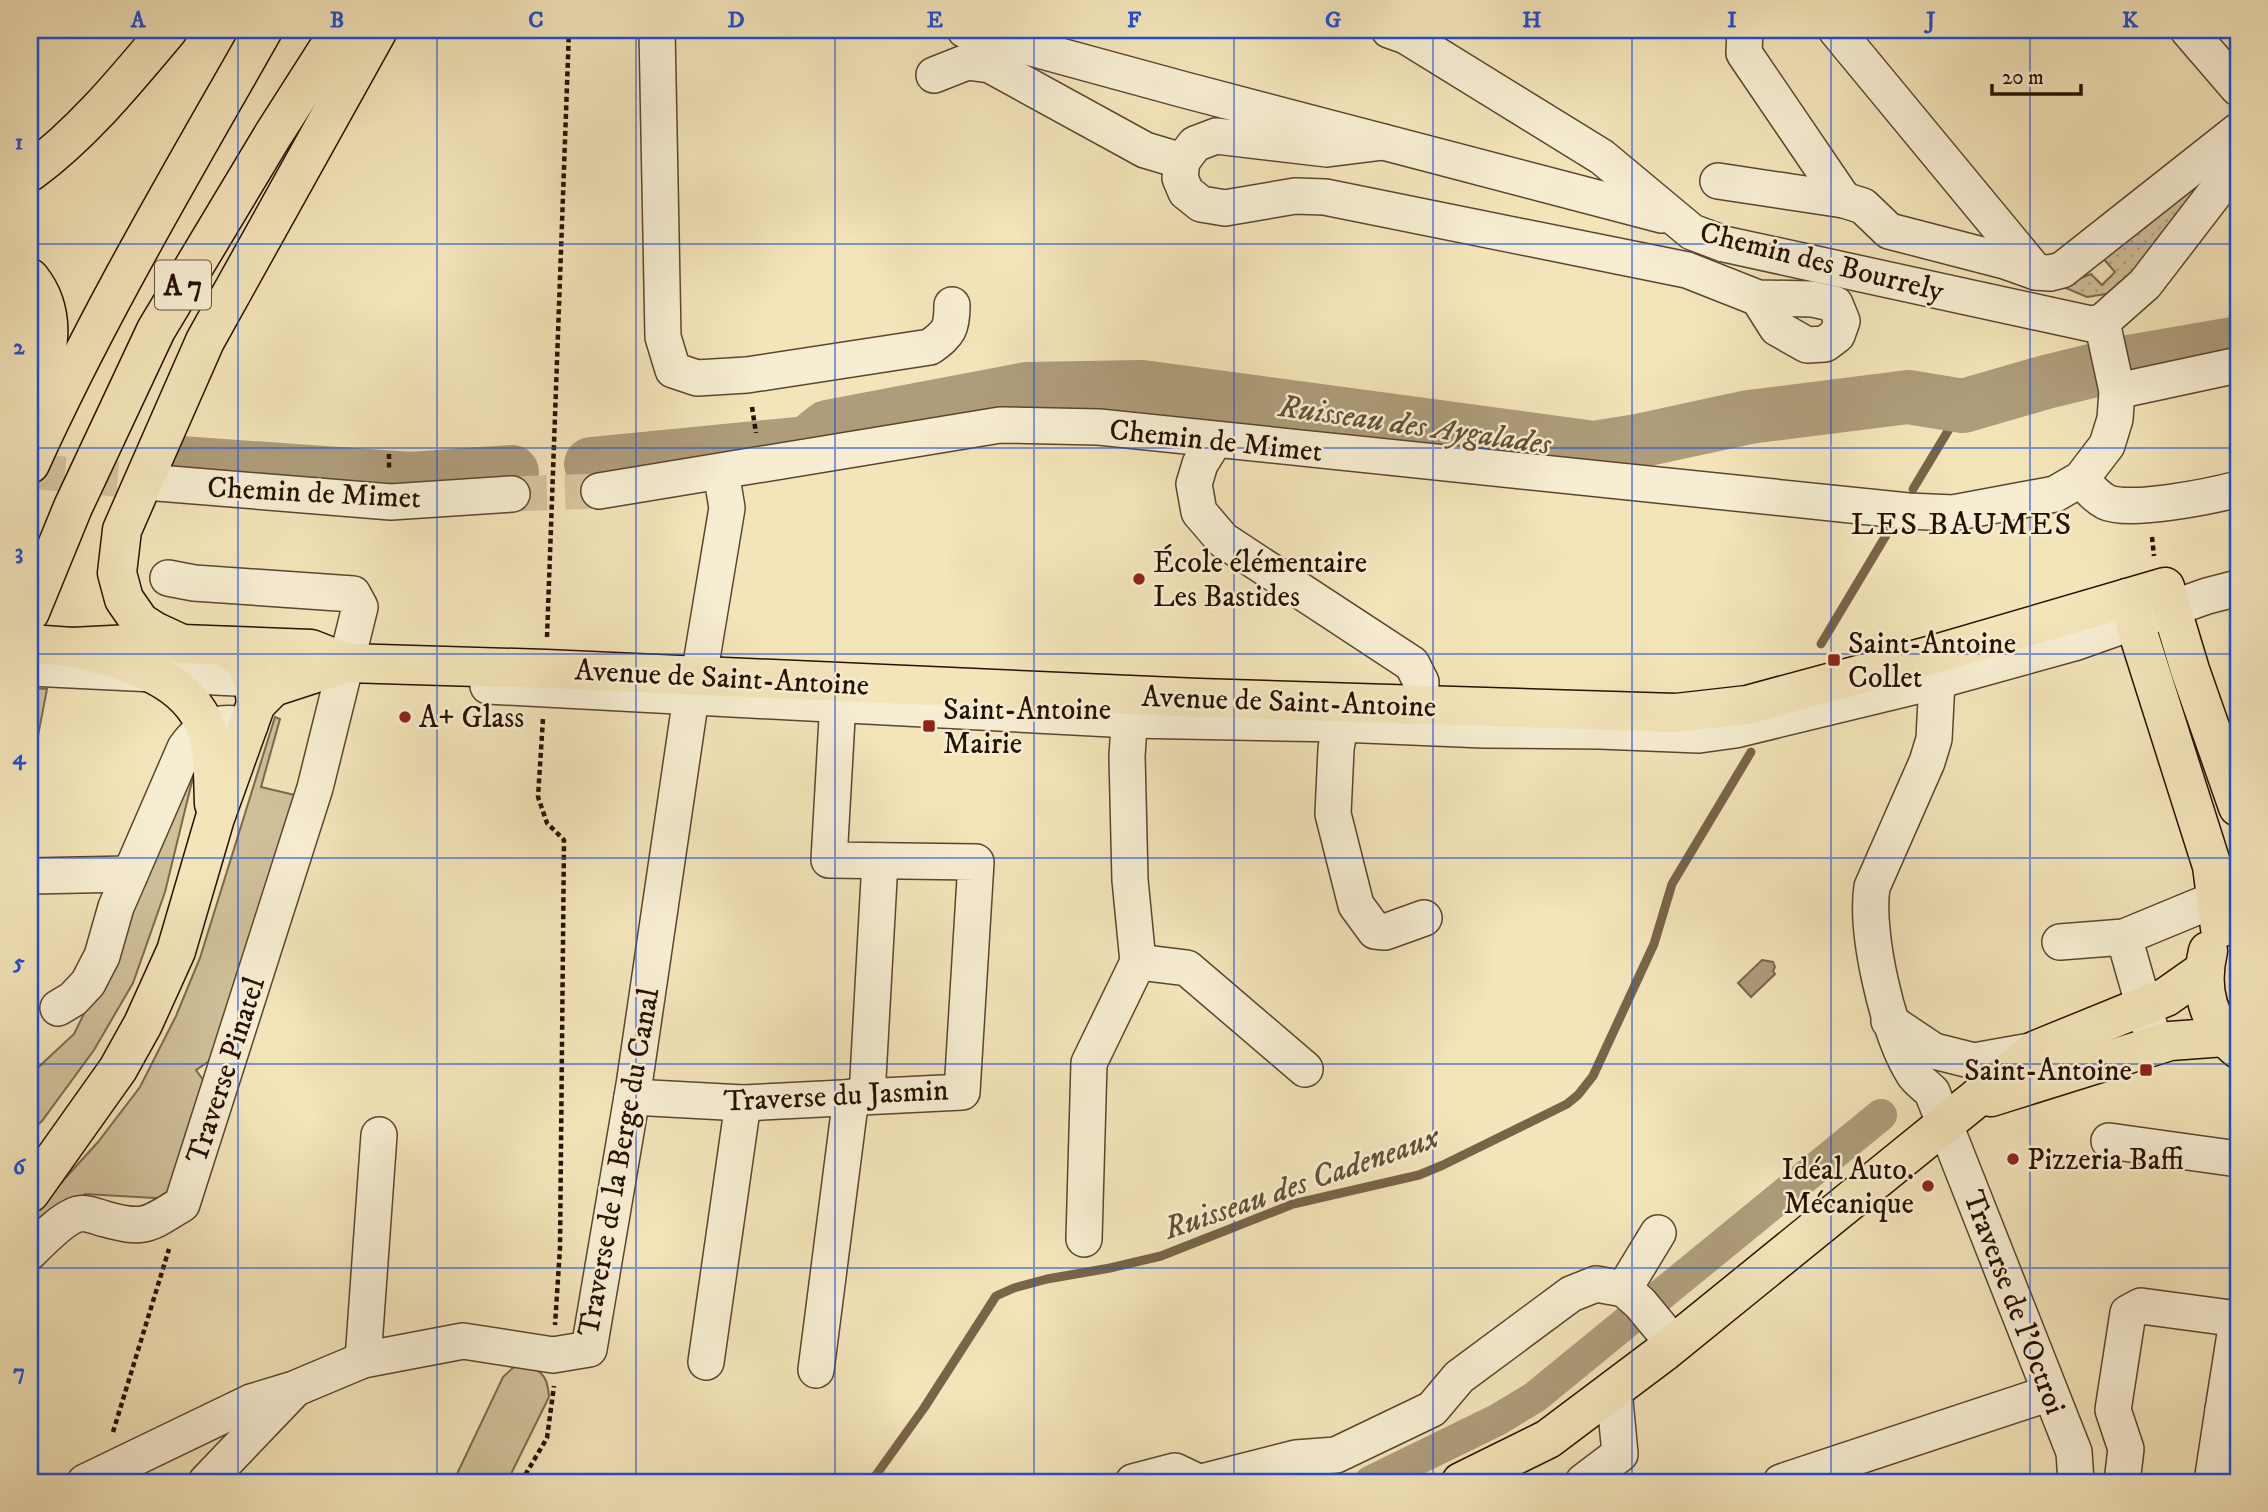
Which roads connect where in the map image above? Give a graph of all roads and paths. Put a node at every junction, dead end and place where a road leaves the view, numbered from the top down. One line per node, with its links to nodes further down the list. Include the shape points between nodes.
1 (168, 30): 18 (main road, via 83,125)
2 (263, 30): 31 (main road, A 7, via 119,283)
3 (340, 30): 38 (main road, A 7, via 156,330)
4 (378, 30): 47 (main road, via 205,341 122,530 117,573 124,599 140,622)
5 (569, 30): 54 (path)
6 (657, 30): 25 (street, via 663,337 673,370 697,378 747,375 930,347 947,334)
7 (965, 30): 15 (street)
8 (1389, 30): 21 (street, Chemin des Bourrely, via 1406,36 1602,158)
9 (1745, 30): 20 (street, via 1744,53)
10 (1836, 30): 22 (street)
11 (2188, 30): 13 (street)
12 (934, 75): 16 (street, via 967,62 989,65 1145,150)
13 (2238, 89)
14 (2238, 131): 22 (street, via 2062,270)
15 (1383, 142): 16 (street, via 1327,149 1216,136 1195,144); 21 (street)
16 (1182, 161): 24 (street, via 1180,178 1186,192 1202,204 1225,208 1295,196 1325,197 1687,270)
17 (2238, 163): 26 (street)
18 (30, 172)
19 (1718, 181): 20 (street)
20 (1844, 200): 22 (street, via 1863,206 1889,231)
21 (1672, 217): 26 (street, Chemin des Bourrely, via 1692,232 1724,244)
22 (2036, 272)
23 (30, 278): 29 (main road, via 44,301 50,333)
24 (1758, 298)
25 (952, 305)
26 (2104, 330): 28 (street)
27 (2238, 365): 28 (street)
28 (2115, 383): 33 (street, via 2115,419 2107,445)
29 (30, 410)
30 (1215, 440): 32 (street, Chemin de Mimet, via 1098,427 1000,425); 33 (street, Chemin de Mimet, via 1953,513 2054,494); 58 (street, via 1199,464 1194,484 1199,512 1223,540 1412,664 1421,682)
31 (30, 464)
32 (721, 472): 36 (street, Chemin de Mimet); 55 (street, Traverse de la Berge du Canal, via 727,508)
33 (2081, 479): 35 (street, via 2105,502 2119,505 2148,505)
34 (158, 482): 37 (street, Chemin de Mimet, via 391,502)
35 (2238, 489)
36 (599, 491)
37 (512, 494)
38 (54, 555): 44 (main road, A 7); 45 (main road)
39 (2238, 571): 42 (street, Avenue de Saint-Antoine)
40 (168, 578): 52 (street, Traverse Pinatel, via 354,594 360,607)
41 (2238, 588): 42 (street)
42 (2168, 598): 43 (main road, Avenue de Saint-Antoine); 62 (main road)
43 (2130, 611): 51 (main road, Avenue de Saint-Antoine); 67 (main road)
44 (30, 612)
45 (30, 622)
46 (30, 644): 49 (main road, Avenue de Saint-Antoine)
47 (182, 644): 48 (main road, Avenue de Saint-Antoine); 49 (main road, Avenue de Saint-Antoine)
48 (226, 646): 52 (main road, Avenue de Saint-Antoine, via 311,649); 57 (main road, via 244,661)
49 (72, 647): 53 (main road)
50 (30, 668): 53 (street)
51 (1934, 668): 58 (main road, Avenue de Saint-Antoine, via 1747,705 1676,713); 60 (street, via 1735,730 1699,735); 75 (street, Traverse de l'Octroi, via 1934,740 1872,887 1869,905)
52 (344, 672): 54 (main road, Avenue de Saint-Antoine); 57 (main road, via 290,680); 90 (street, Traverse Pinatel, via 315,788)
53 (156, 676): 57 (street); 61 (main road, via 183,695)
54 (545, 679): 55 (main road, Avenue de Saint-Antoine); 98 (path, via 538,797 547,824 564,840 560,1248)
55 (695, 687): 56 (main road, Avenue de Saint-Antoine); 80 (street, Traverse de la Berge du Canal)
56 (839, 694): 59 (main road, Avenue de Saint-Antoine); 64 (street, Traverse du Jasmin, via 829,860)
57 (253, 703): 61 (street); 63 (main road)
58 (1419, 706): 59 (main road, Avenue de Saint-Antoine)
59 (1130, 708): 60 (street); 71 (street, via 1129,880)
60 (1340, 724): 68 (street, via 1333,814 1356,905 1375,931 1385,932)
61 (205, 727): 63 (main road); 65 (street, via 177,762)
62 (2238, 807)
63 (215, 818): 82 (main road, via 162,986 118,1069)
64 (880, 861): 81 (street); 81 (street, Traverse du Jasmin, via 976,862 962,1092)
65 (130, 874): 66 (street); 74 (street, via 88,983)
66 (30, 876)
67 (2225, 912): 69 (street, via 2183,914); 72 (main road)
68 (1424, 918)
69 (2124, 937): 70 (street); 73 (street)
70 (2060, 942)
71 (1138, 962): 79 (street, via 1187,968); 92 (street, via 1089,1063)
72 (2203, 971): 73 (main road); 76 (main road, via 2204,995 2212,1017)
73 (2143, 1007): 77 (street); 78 (main road)
74 (58, 1008)
75 (1889, 1021): 78 (street, via 1934,1051 1973,1061); 84 (street, Traverse de l'Octroi, via 1913,1074)
76 (2232, 1043): 77 (main road, via 2182,1039)
77 (2155, 1045): 84 (main road)
78 (2036, 1050): 84 (main road)
79 (1305, 1069)
80 (632, 1097): 83 (street, Traverse du Jasmin); 98 (street, Traverse de la Berge du Canal, via 589,1349)
81 (859, 1097): 83 (street, Traverse du Jasmin); 101 (street)
82 (96, 1100): 87 (main road); 89 (main road)
83 (743, 1103): 100 (street)
84 (1957, 1114): 97 (main road); 104 (street, Traverse de l'Octroi)
85 (379, 1135): 99 (street)
86 (2109, 1141): 88 (street)
87 (30, 1152)
88 (2238, 1159)
89 (30, 1193)
90 (182, 1205): 93 (street, via 143,1226 78,1214); 107 (path, Traverse Pinatel)
91 (1658, 1233): 94 (street)
92 (1084, 1238)
93 (30, 1252)
94 (1638, 1301): 97 (street); 111 (street, via 1596,1284 1572,1294 1459,1377 1432,1409 1336,1455 1296,1458)
95 (2149, 1307): 96 (street); 105 (street); 116 (street, via 2128,1313 2113,1410 2126,1449)
96 (2237, 1335): 106 (street)
97 (1674, 1344): 103 (main road)
98 (553, 1355): 99 (street, Traverse de la Berge du Canal, via 463,1341); 109 (path, via 555,1395 547,1438)
99 (363, 1360): 102 (street, Traverse de la Berge du Canal)
100 (706, 1362)
101 (816, 1370)
102 (294, 1389): 107 (street, Traverse de la Berge du Canal, via 251,1402); 108 (street)
103 (1614, 1390): 112 (main road, via 1548,1439); 113 (street, via 1620,1454)
104 (2050, 1393): 114 (street); 115 (street, Traverse de l'Octroi, via 2074,1452)
105 (2135, 1399)
106 (2231, 1411): 117 (street)
107 (92, 1479)
108 (206, 1482)
109 (521, 1482)
110 (1133, 1482): 111 (street, via 1175,1471)
111 (1200, 1482)
112 (1461, 1482)
113 (1583, 1482)
114 (1781, 1482)
115 (2076, 1482)
116 (2122, 1482)
117 (2212, 1482)

